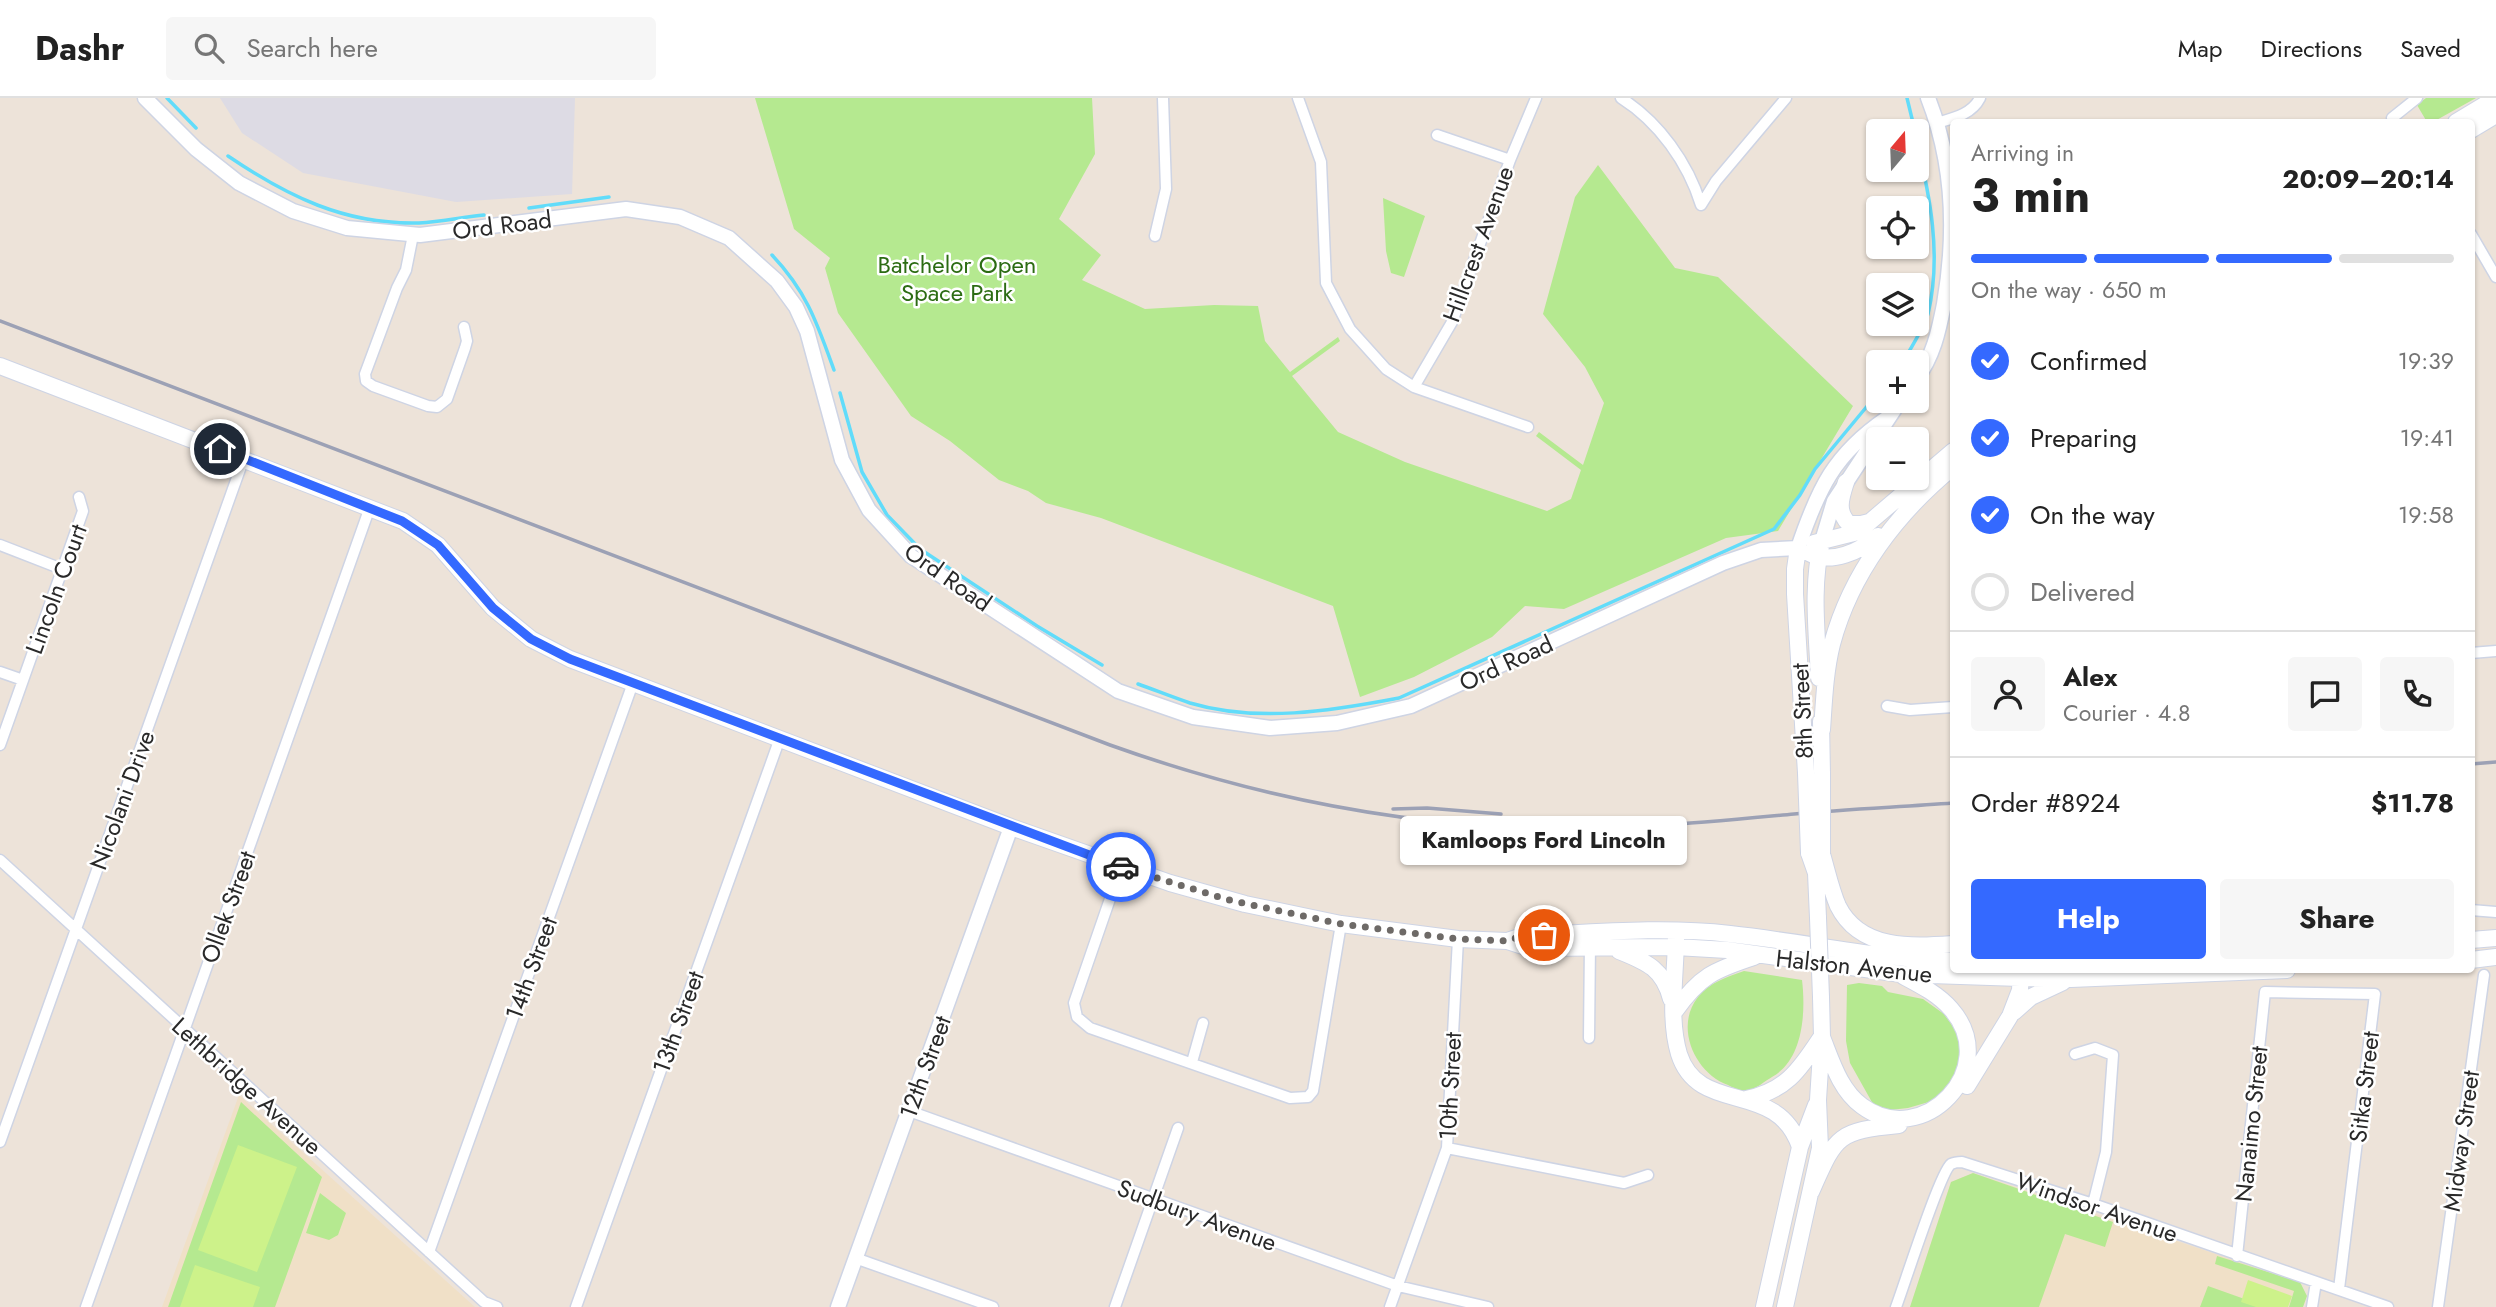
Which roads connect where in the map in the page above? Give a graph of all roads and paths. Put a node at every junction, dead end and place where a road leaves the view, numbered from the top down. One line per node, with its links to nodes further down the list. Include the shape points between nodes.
1 (145, 98): 19 (street, Ord Road, via 239,183 293,211 347,228)
2 (1163, 98): 20 (street, via 1166,189)
3 (1298, 98): 27 (street, via 1321,162 1326,283 1350,329 1386,369)
4 (1536, 98): 17 (street, Hillcrest Avenue)
5 (1621, 98): 6 (street, via 1665,136 1701,205)
6 (1786, 98)
7 (1928, 98): 14 (street)
8 (1980, 98): 14 (street, via 1962,115)
9 (2417, 98): 12 (street)
10 (2496, 98): 13 (main road)
11 (2496, 115): 15 (main road)
12 (2395, 119)
13 (2461, 119)
14 (1937, 123): 18 (street)
15 (2475, 128)
16 (1437, 135): 17 (street)
17 (1510, 160): 27 (street, Hillcrest Avenue, via 1452,322)
18 (1950, 196)
19 (412, 235): 24 (street, via 407,270 366,381 428,407 442,404 465,348); 41 (street, Ord Road, via 626,209 680,217 729,238 778,281 796,307 807,331 842,460 869,510 911,556 1118,691 1193,717 1270,728 1337,723 1411,706 1723,563 1761,550)
20 (1155, 236)
21 (2475, 245): 23 (street)
22 (1950, 255): 25 (street, via 1938,334)
23 (2496, 277)
24 (464, 327)
25 (1929, 352)
26 (0, 366): 32 (main road, Halston Avenue)
27 (1414, 387): 30 (street)
28 (1891, 413): 29 (street)
29 (1887, 418): 34 (street); 41 (street, via 1861,435 1838,461 1821,488)
30 (1528, 427)
31 (1950, 454): 38 (main road)
32 (244, 458): 36 (main road, Halston Avenue); 62 (street, Nicolani Drive)
33 (1950, 470): 37 (main road)
34 (1846, 482): 38 (main road, via 1840,502 1844,519 1861,524); 39 (street, via 1834,501)
35 (79, 497): 43 (street, Lincoln Court, via 83,511)
36 (370, 508): 48 (main road, Halston Avenue, via 402,521 438,545 493,608 531,639); 84 (street, Ollek Street)
37 (1908, 509): 42 (main road, via 1866,547); 51 (main road, via 1870,558 1841,615 1826,674)
38 (1877, 518): 39 (main road, via 1858,533)
39 (1822, 541): 41 (main road); 42 (main road, 8th Street)
40 (0, 545): 43 (street)
41 (1798, 548): 42 (main road); 54 (main road, 8th Street, via 1795,594)
42 (1818, 558): 51 (main road, 8th Street, via 1815,596)
43 (62, 569): 47 (street, Lincoln Court)
44 (2496, 650): 45 (street)
45 (2475, 653)
46 (0, 672): 47 (street, Lincoln Court)
47 (23, 680): 53 (street, Lincoln Court)
48 (633, 683): 52 (main road, Halston Avenue); 101 (street, 14th Street)
49 (1887, 706): 50 (street, via 1909,710)
50 (1950, 707)
51 (1822, 730): 54 (main road, 8th Street)
52 (780, 738): 55 (main road, Halston Avenue); 109 (street, 13th Street)
53 (0, 745)
54 (1814, 773): 56 (main road, 8th Street, bridge)
55 (1011, 827): 58 (main road, Halston Avenue); 91 (street, 12th Street)
56 (1816, 853): 68 (main road, via 1837,904 1860,933 1881,943); 85 (main road, 8th Street, bridge)
57 (0, 860): 62 (street, Lethbridge Avenue)
58 (1121, 867): 61 (main road, Halston Avenue, via 1245,904); 88 (street, via 1074,1003 1077,1017 1090,1028)
59 (2475, 910): 60 (street)
60 (2496, 912)
61 (1341, 924): 65 (main road, Halston Avenue); 88 (street, via 1315,1083 1308,1097 1290,1098)
62 (76, 930): 84 (street, Lethbridge Avenue); 92 (street, Nicolani Drive)
63 (1676, 930): 66 (main road, Halston Avenue); 70 (main road); 74 (main road, Halston Avenue)
64 (2496, 938): 67 (main road)
65 (1458, 939): 66 (main road, Halston Avenue, via 1507,941 1529,948); 96 (street, 10th Street)
66 (1590, 940): 69 (main road, Halston Avenue); 86 (street)
67 (2475, 940)
68 (1950, 944)
69 (1611, 947): 70 (main road, Halston Avenue); 81 (main road, via 1659,971)
70 (1676, 947): 71 (main road, Halston Avenue); 81 (main road)
71 (1760, 955): 76 (main road, Halston Avenue); 81 (main road, via 1704,978)
72 (2496, 957): 73 (main road)
73 (2475, 960)
74 (1950, 961)
75 (2215, 973): 79 (main road, Halston Avenue)
76 (1900, 974): 77 (main road, Halston Avenue); 85 (main road, via 1937,996 1965,1030 1966,1073 1944,1103 1905,1119 1882,1117 1861,1105 1841,1084)
77 (2021, 974): 79 (main road, Halston Avenue); 82 (main road)
78 (2484, 975): 120 (street, Midway Street)
79 (2071, 979): 82 (main road, via 2031,997)
80 (2264, 992): 102 (street, Nanaimo Street); 106 (street, Sitka Street, via 2375,994)
81 (1675, 1011): 89 (main road, via 1675,1036 1689,1073 1705,1087)
82 (2010, 1016): 98 (main road, via 1961,1095 1939,1114 1916,1123 1857,1129 1842,1138 1829,1152)
83 (1203, 1023): 88 (street)
84 (184, 1030): 101 (street, Lethbridge Avenue); 107 (street, Ollek Street)
85 (1822, 1037): 89 (main road, via 1786,1083); 90 (main road, 8th Street)
86 (1590, 1038)
87 (2075, 1054): 100 (street, via 2095,1048 2113,1055 2106,1152)
88 (1192, 1062)
89 (1744, 1100): 95 (main road, via 1784,1119)
90 (1818, 1100): 95 (main road, 8th Street); 98 (main road, 8th Street, via 1820,1148)
91 (909, 1111): 99 (street, Sudbury Avenue); 103 (street, 12th Street)
92 (3, 1124): 94 (street, Nicolani Drive)
93 (1178, 1128): 99 (street)
94 (0, 1142)
95 (1800, 1147): 115 (main road, 8th Street)
96 (1447, 1148): 97 (street, via 1624,1183); 105 (street, 10th Street)
97 (1648, 1175)
98 (1811, 1192): 116 (main road, 8th Street)
99 (1152, 1199): 105 (street, Sudbury Avenue); 112 (street)
100 (2093, 1204): 102 (street, Windsor Avenue); 117 (street, Windsor Avenue, via 1954,1162 1939,1186)
101 (429, 1252): 108 (street, Lethbridge Avenue, via 484,1302)
102 (2237, 1256): 104 (street, Windsor Avenue)
103 (855, 1258): 110 (street, 12th Street); 111 (street)
104 (2316, 1282): 106 (street, Windsor Avenue); 118 (street)
105 (1398, 1286): 113 (street, 10th Street); 114 (street, Sudbury Avenue)
106 (2339, 1289): 119 (street, Windsor Avenue)
107 (86, 1307)
108 (497, 1307)
109 (576, 1307)
110 (838, 1307)
111 (993, 1307)
112 (1115, 1307)
113 (1390, 1307)
114 (1488, 1307)
115 (1764, 1307)
116 (1785, 1307)
117 (1896, 1307)
118 (2312, 1307)
119 (2388, 1307)
120 (2438, 1307)

